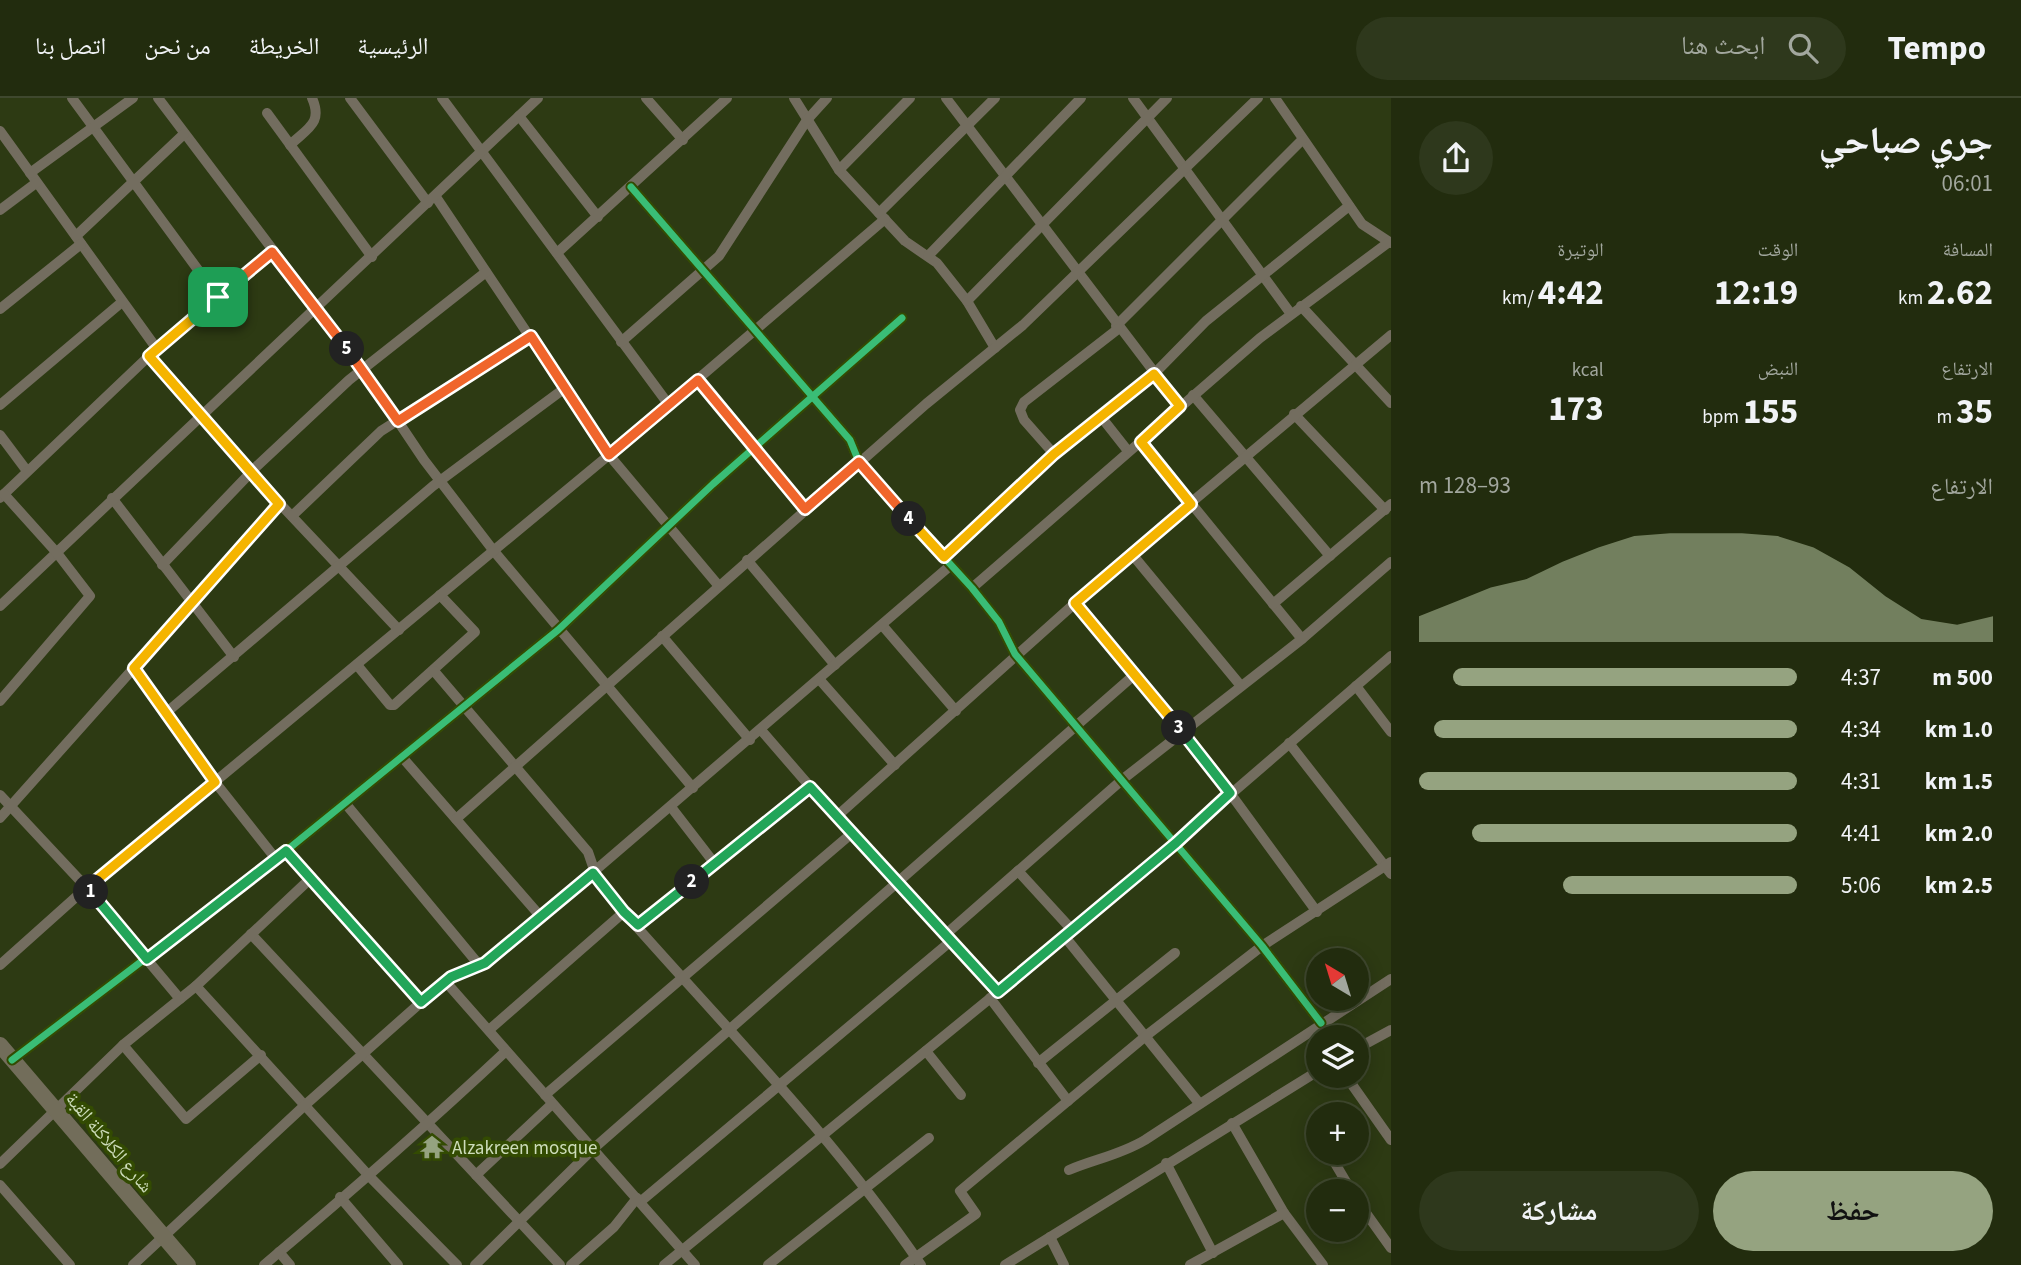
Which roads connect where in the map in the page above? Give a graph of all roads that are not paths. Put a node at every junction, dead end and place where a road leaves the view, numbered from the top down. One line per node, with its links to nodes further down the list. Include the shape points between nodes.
1 (72, 98): 25 (street)
2 (133, 98): 25 (street)
3 (158, 98): 27 (street)
4 (312, 98): 30 (street, via 318,112 316,121)
5 (350, 98): 39 (street)
6 (442, 98): 31 (street)
7 (537, 98): 21 (street)
8 (646, 98): 28 (street)
9 (727, 98): 28 (street)
10 (794, 98): 23 (street)
11 (827, 98): 23 (street)
12 (910, 98): 32 (street)
13 (946, 98): 24 (street)
14 (995, 98): 24 (street)
15 (1081, 98): 35 (street)
16 (1133, 98): 22 (street)
17 (1167, 98): 22 (street)
18 (1258, 98): 33 (street)
19 (1275, 98): 29 (street)
20 (267, 113): 30 (street)
21 (519, 116): 31 (street); 43 (street)
22 (1147, 118): 33 (street); 45 (street)
23 (807, 120): 32 (street); 53 (street, via 723,250)
24 (968, 127): 35 (street); 42 (street)
25 (92, 128): 34 (street); 37 (street)
26 (0, 131): 34 (street)
27 (184, 134): 37 (street); 48 (street)
28 (683, 140): 38 (street)
29 (1302, 140): 40 (street); 44 (street)
30 (290, 145): 51 (street)
31 (482, 151): 39 (street); 49 (street)
32 (839, 170): 42 (street)
33 (1185, 171): 44 (street); 54 (street)
34 (30, 173): 36 (street)
35 (1004, 177): 45 (street); 50 (street)
36 (36, 183): 41 (street); 46 (street)
37 (132, 183): 46 (street); 56 (street)
38 (631, 187): 43 (street); 53 (street)
39 (432, 200): 51 (street); 52 (street)
40 (1349, 206): 47 (street, via 1368,230); 55 (street)
41 (0, 211)
42 (882, 216): 50 (street, via 905,241); 65 (street)
43 (597, 217): 49 (street)
44 (1223, 221): 55 (street); 64 (street)
45 (1042, 227): 54 (street); 57 (street)
46 (79, 240): 58 (street); 60 (street)
47 (1390, 243): 59 (street)
48 (272, 252): 56 (street); 61 (street)
49 (558, 253): 68 (street)
50 (928, 256): 57 (street)
51 (372, 257): 61 (street)
52 (486, 272): 67 (street); 72 (street)
53 (703, 272): 65 (street); 68 (street)
54 (1080, 272): 64 (street); 69 (street)
55 (1264, 275): 62 (street); 73 (street, via 1206,321)
56 (218, 297): 70 (street)
57 (967, 301): 69 (street)
58 (122, 302): 70 (street); 79 (street)
59 (1301, 306): 62 (street); 71 (street)
60 (0, 309)
61 (317, 309): 72 (street); 83 (street)
62 (1291, 314): 76 (street)
63 (901, 318): 77 (street)
64 (1117, 327): 73 (street); 90 (street, via 1020,410)
65 (755, 331): 74 (street); 77 (street)
66 (1391, 335): 71 (street)
67 (531, 336): 75 (street); 85 (street)
68 (621, 342): 80 (street)
69 (995, 348): 93 (street)
70 (153, 353): 83 (street); 94 (street)
71 (1356, 363): 78 (street); 82 (street)
72 (363, 369): 85 (street); 95 (street)
73 (1154, 374): 81 (street); 84 (street)
74 (698, 380): 80 (street); 88 (street)
75 (565, 388): 91 (street); 96 (street)
76 (1193, 395): 81 (street); 92 (street)
77 (814, 397): 88 (street); 93 (street, via 850,440)
78 (1391, 403)
79 (0, 405)
80 (669, 405): 91 (street)
81 (1180, 406): 87 (street)
82 (1294, 414): 92 (street); 101 (street)
83 (201, 416): 95 (street); 98 (street)
84 (1102, 418): 89 (street); 90 (street)
85 (398, 421): 96 (street); 103 (street, via 373,438)
86 (0, 435): 94 (street)
87 (1141, 442): 89 (street); 100 (street)
88 (754, 447): 102 (street); 104 (street)
89 (1128, 451): 115 (street)
90 (1054, 454): 110 (street)
91 (609, 455): 104 (street); 105 (street)
92 (1244, 457): 100 (street); 108 (street)
93 (859, 462): 102 (street); 110 (street)
94 (27, 471): 97 (street)
95 (250, 472): 99 (street); 112 (street)
96 (441, 480): 105 (street); 113 (street)
97 (2, 496): 106 (street)
98 (112, 498): 106 (street); 112 (street)
99 (279, 504): 103 (street); 117 (street)
100 (1191, 504): 107 (street); 119 (street)
101 (1388, 507): 108 (street)
102 (805, 509): 109 (street)
103 (292, 516): 113 (street)
104 (668, 524): 114 (street); 123 (street)
105 (493, 550): 116 (street); 123 (street)
106 (57, 553): 120 (street); 138 (street, via 89,599)
107 (1131, 553): 118 (street); 136 (street)
108 (1330, 556): 119 (street)
109 (747, 560): 114 (street); 130 (street)
110 (947, 561): 115 (street); 121 (street)
111 (1391, 562): 125 (street)
112 (162, 565): 117 (street)
113 (341, 566): 122 (street); 128 (street)
114 (718, 585): 124 (street)
115 (972, 588): 126 (street, via 999,622)
116 (440, 595): 122 (street); 132 (street, via 475,632)
117 (191, 603): 128 (street); 131 (street)
118 (1075, 603): 126 (street); 133 (street)
119 (1273, 604): 125 (street)
120 (0, 606)
121 (882, 625): 130 (street); 140 (street)
122 (399, 630): 129 (street)
123 (558, 630): 135 (street); 139 (street)
124 (662, 636): 135 (street); 146 (street)
125 (1302, 639): 136 (street)
126 (1015, 654): 140 (street); 142 (street)
127 (1391, 656): 137 (street)
128 (234, 657): 141 (street)
129 (357, 664): 132 (street, via 392,706); 152 (street)
130 (835, 665): 134 (street)
131 (134, 668): 141 (street); 158 (street)
132 (434, 671): 139 (street)
133 (1133, 676): 142 (street); 145 (street)
134 (819, 679): 143 (street); 149 (street)
135 (606, 685): 150 (street); 154 (street)
136 (1241, 686): 145 (street)
137 (1356, 686): 144 (street); 147 (street)
138 (0, 701)
139 (464, 708): 148 (street); 150 (street)
140 (956, 711): 149 (street)
141 (167, 712): 152 (street)
142 (1078, 726): 151 (street); 172 (street)
143 (761, 730): 146 (street); 153 (street)
144 (1391, 732)
145 (1183, 733): 151 (street); 155 (street)
146 (750, 740): 154 (street)
147 (1289, 743): 155 (street); 168 (street)
148 (402, 757): 157 (street); 162 (street)
149 (895, 765): 160 (street)
150 (514, 767): 162 (street); 170 (street, via 588,852)
151 (1123, 779): 164 (street); 169 (street)
152 (215, 782): 166 (street); 173 (street)
153 (810, 787): 160 (street); 167 (street)
154 (693, 788): 159 (street)
155 (1230, 793): 164 (street); 175 (street)
156 (0, 794): 158 (street)
157 (345, 803): 165 (street); 185 (street)
158 (9, 805): 161 (street); 173 (street)
159 (671, 807): 167 (street); 170 (street)
160 (836, 817): 163 (street)
161 (0, 818)
162 (456, 819): 176 (street)
163 (851, 834): 172 (street); 186 (street)
164 (1176, 843): 179 (street); 181 (street)
165 (286, 851): 166 (street); 171 (street)
166 (276, 859): 183 (street)
167 (715, 864): 177 (street)
168 (1389, 867): 175 (street)
169 (1018, 871): 179 (street); 180 (street)
170 (593, 873): 174 (street); 176 (street)
171 (311, 878): 178 (street); 193 (street)
172 (897, 883): 180 (street); 195 (street)
173 (87, 888): 183 (street); 184 (street)
174 (624, 912): 177 (street); 196 (street)
175 (1317, 912): 181 (street)
176 (541, 917): 185 (street)
177 (638, 925): 186 (street)
178 (251, 934): 189 (street); 204 (street)
179 (1069, 934): 190 (street); 192 (street)
180 (948, 938): 190 (street); 209 (street)
181 (1262, 946): 194 (street); 198 (street)
182 (1175, 953): 192 (street)
183 (147, 959): 191 (street); 206 (street)
184 (0, 965)
185 (480, 966): 187 (street)
186 (683, 976): 195 (street); 212 (street)
187 (445, 981): 193 (street); 196 (street)
188 (1389, 985): 194 (street)
189 (195, 986): 191 (street); 205 (street)
190 (994, 995): 203 (street); 207 (street)
191 (180, 999): 201 (street)
192 (1117, 1000): 198 (street); 207 (street)
193 (421, 1002): 204 (street)
194 (1321, 1024): 214 (street)
195 (730, 1028): 209 (street); 222 (street)
196 (489, 1030): 202 (street)
197 (1391, 1030): 199 (street)
198 (1147, 1035): 213 (street); 214 (street)
199 (1369, 1042)
200 (0, 1045): 206 (street, شارع الكلاكلة القبة)
201 (123, 1045): 205 (street, via 186,1119); 216 (street)
202 (506, 1051): 212 (street); 217 (street)
203 (926, 1051): 211 (street); 219 (street)
204 (364, 1054): 215 (street); 217 (street)
205 (261, 1055): 215 (street)
206 (12, 1060): 216 (street, شارع الكلاكلة القبة)
207 (1038, 1063): 213 (street)
208 (1306, 1078): 218 (street)
209 (778, 1084): 219 (street); 231 (street)
210 (1354, 1088): 221 (street)
211 (961, 1095)
212 (548, 1099): 222 (street); 226 (street)
213 (1068, 1101): 241 (street, via 960,1191 976,1214)
214 (1199, 1103): 225 (street, via 1130,1149)
215 (304, 1106): 227 (street); 235 (street)
216 (58, 1111): 224 (street); 235 (street, شارع الكلاكلة القبة)
217 (428, 1123): 226 (street); 227 (street)
218 (1232, 1123): 223 (street); 232 (street)
219 (822, 1138): 229 (street); 238 (street)
220 (929, 1138): 229 (street)
221 (1391, 1140)
222 (593, 1149): 231 (street); 234 (street)
223 (1166, 1163): 236 (street); 240 (street)
224 (0, 1164)
225 (1069, 1170)
226 (476, 1175): 234 (street)
227 (370, 1177): 230 (street); 248 (street)
228 (0, 1185): 242 (street)
229 (865, 1190): 241 (street); 254 (street)
230 (340, 1197): 239 (street); 247 (street)
231 (639, 1200): 238 (street); 251 (street)
232 (1284, 1213): 240 (street); 259 (street)
233 (1369, 1217): 237 (street)
234 (519, 1222): 249 (street); 250 (street)
235 (163, 1237): 243 (street); 244 (street, شارع الكلاكلة القبة)
236 (1050, 1237): 256 (street); 257 (street)
237 (1391, 1248)
238 (683, 1250): 252 (street); 253 (street)
239 (279, 1252): 245 (street); 246 (street)
240 (1213, 1253): 258 (street)
241 (918, 1261): 255 (street)
242 (70, 1265)
243 (133, 1265)
244 (188, 1265)
245 (264, 1265)
246 (290, 1265)
247 (398, 1265)
248 (457, 1265)
249 (475, 1265)
250 (560, 1265)
251 (571, 1265)
252 (664, 1265)
253 (695, 1265)
254 (768, 1265)
255 (905, 1265)
256 (1005, 1265)
257 (1065, 1265)
258 (1190, 1265)
259 (1323, 1265)

